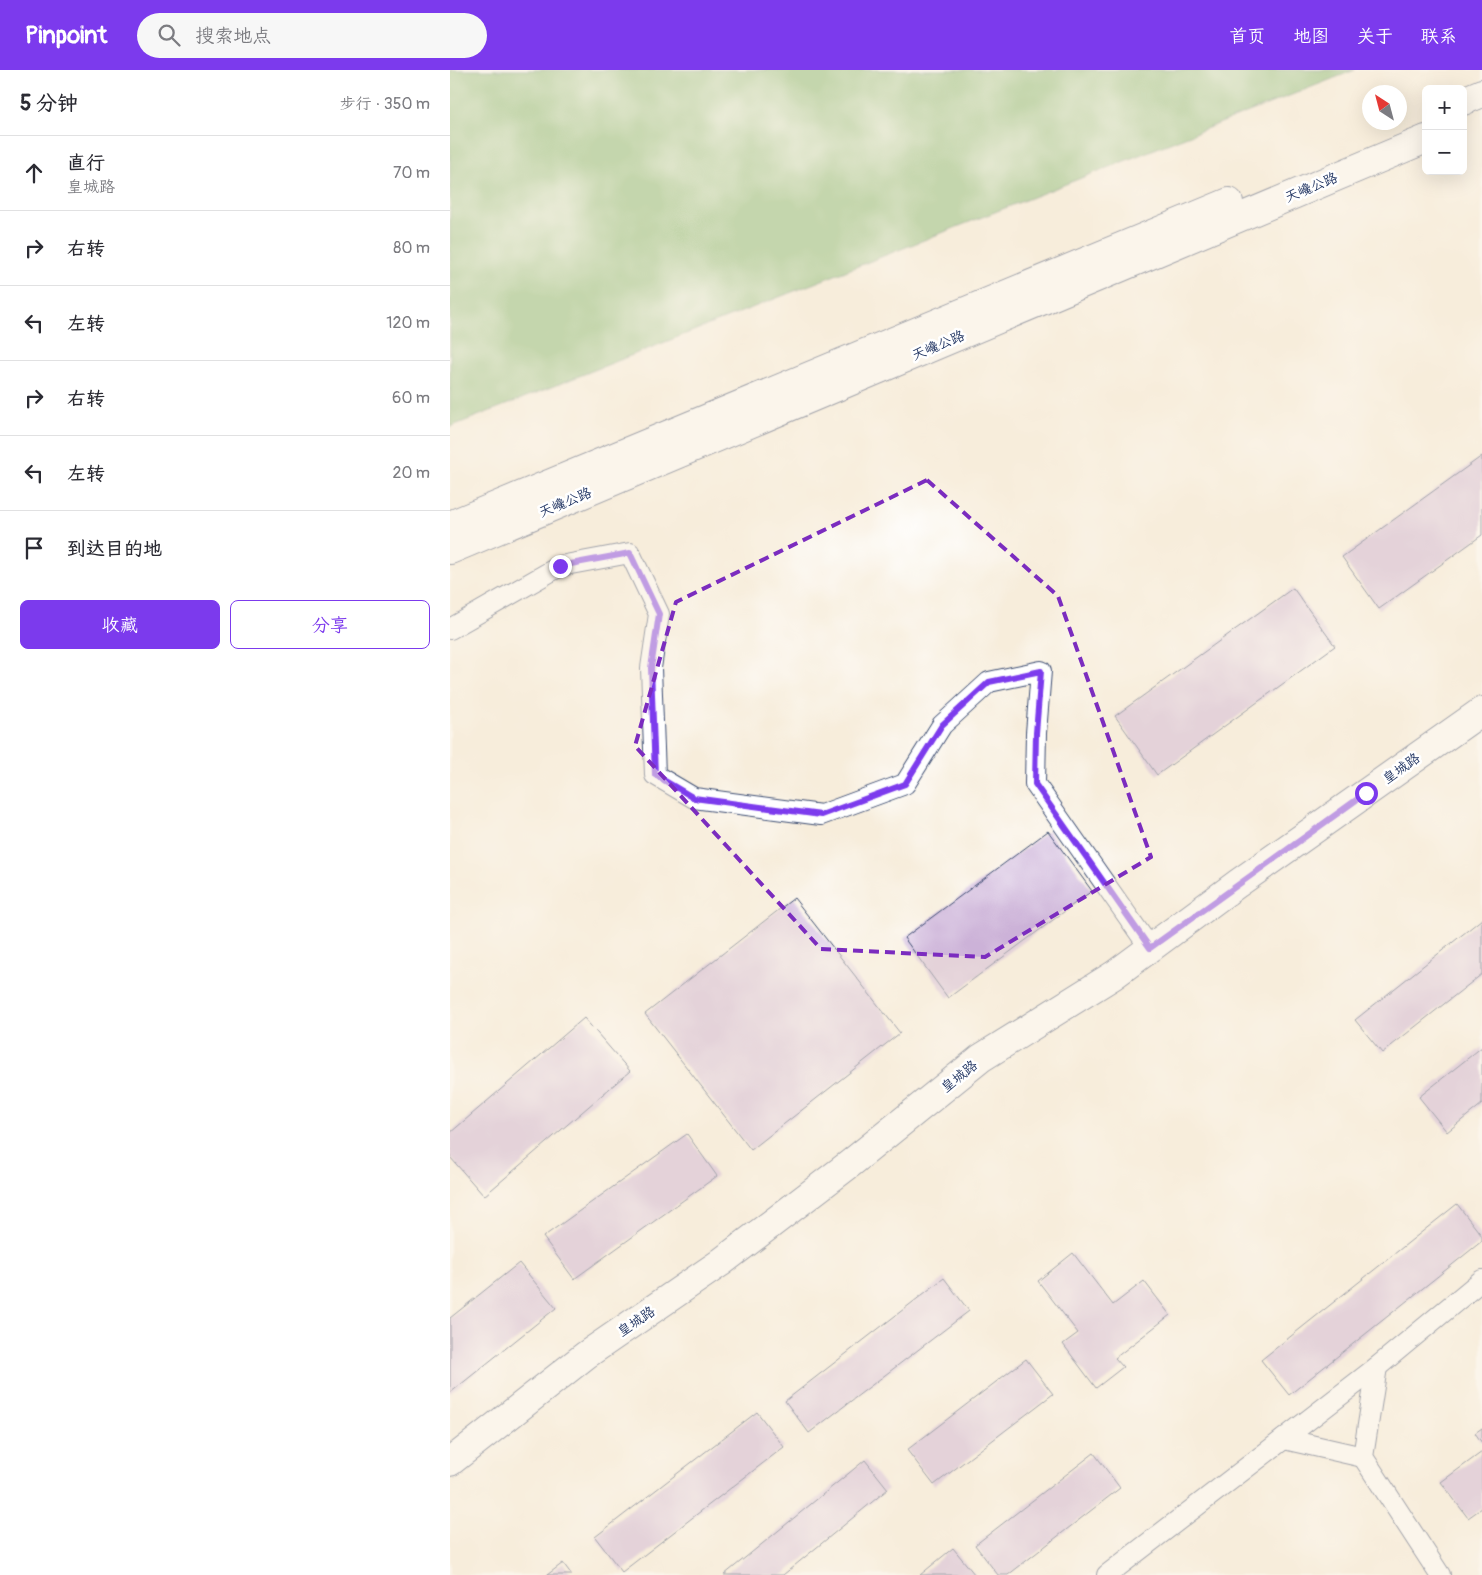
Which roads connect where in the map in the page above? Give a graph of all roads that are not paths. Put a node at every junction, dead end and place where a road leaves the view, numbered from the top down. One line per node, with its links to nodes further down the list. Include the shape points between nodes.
1 (1482, 93): 2 (main road)
2 (1467, 100)
3 (1482, 113): 4 (main road)
4 (1467, 120)
5 (1422, 121): 7 (main road, 天巉公路)
6 (1422, 141): 8 (main road, 天巉公路)
7 (450, 525)
8 (450, 550)
9 (450, 628): 11 (street, via 560,566 630,553 659,614 651,668 655,775 694,798 821,815 905,784 942,725 989,682 1041,671 1035,784)
10 (1482, 711): 11 (main road, 皇城路)
11 (1150, 948): 16 (main road, 皇城路, via 1114,975 981,1058 720,1263 586,1355)
12 (1482, 1280): 13 (street)
13 (1377, 1367): 14 (street); 15 (street)
14 (1284, 1440): 15 (street); 17 (street)
15 (1363, 1457): 18 (street)
16 (450, 1462)
17 (1107, 1575)
18 (1440, 1575)

